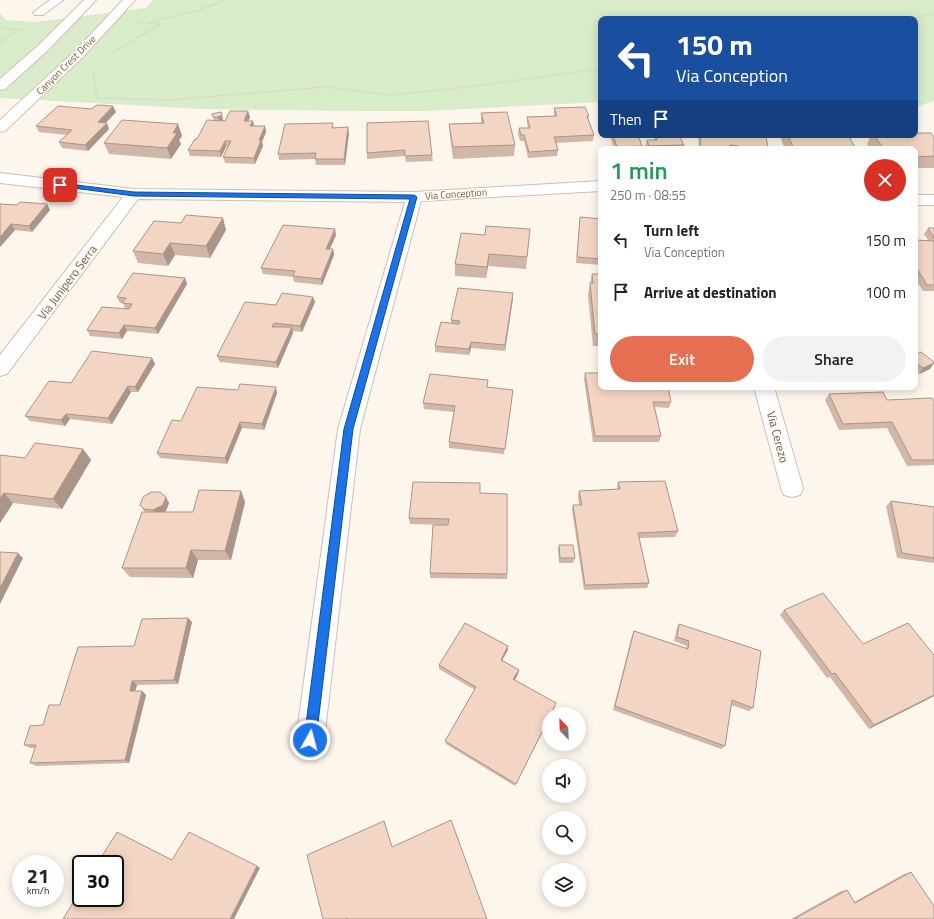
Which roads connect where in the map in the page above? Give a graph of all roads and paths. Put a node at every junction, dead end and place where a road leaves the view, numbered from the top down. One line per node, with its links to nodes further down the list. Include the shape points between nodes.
1 (57, 0): 5 (street)
2 (90, 0): 15 (street, via 45,46)
3 (128, 0): 16 (street, Canyon Crest Drive, via 79,54)
4 (226, 0): 12 (path, via 196,11 148,23 161,24)
5 (39, 13)
6 (934, 14): 7 (path)
7 (918, 17)
8 (0, 28): 9 (path)
9 (17, 30): 10 (path); 11 (path)
10 (25, 30)
11 (0, 43)
12 (106, 56)
13 (598, 69): 14 (path, via 388,95 326,87 170,100 97,98)
14 (93, 71)
15 (0, 86)
16 (0, 128)
17 (0, 178): 19 (street, Via Conception)
18 (598, 186): 20 (street, Via Conception)
19 (134, 194): 20 (street, Via Conception); 23 (street, Via Junipero Serra)
20 (414, 197): 26 (street, via 349,429)
21 (918, 200): 22 (street)
22 (934, 200)
23 (0, 369)
24 (765, 390): 25 (street, Via Cerezo)
25 (792, 488)
26 (310, 740)

